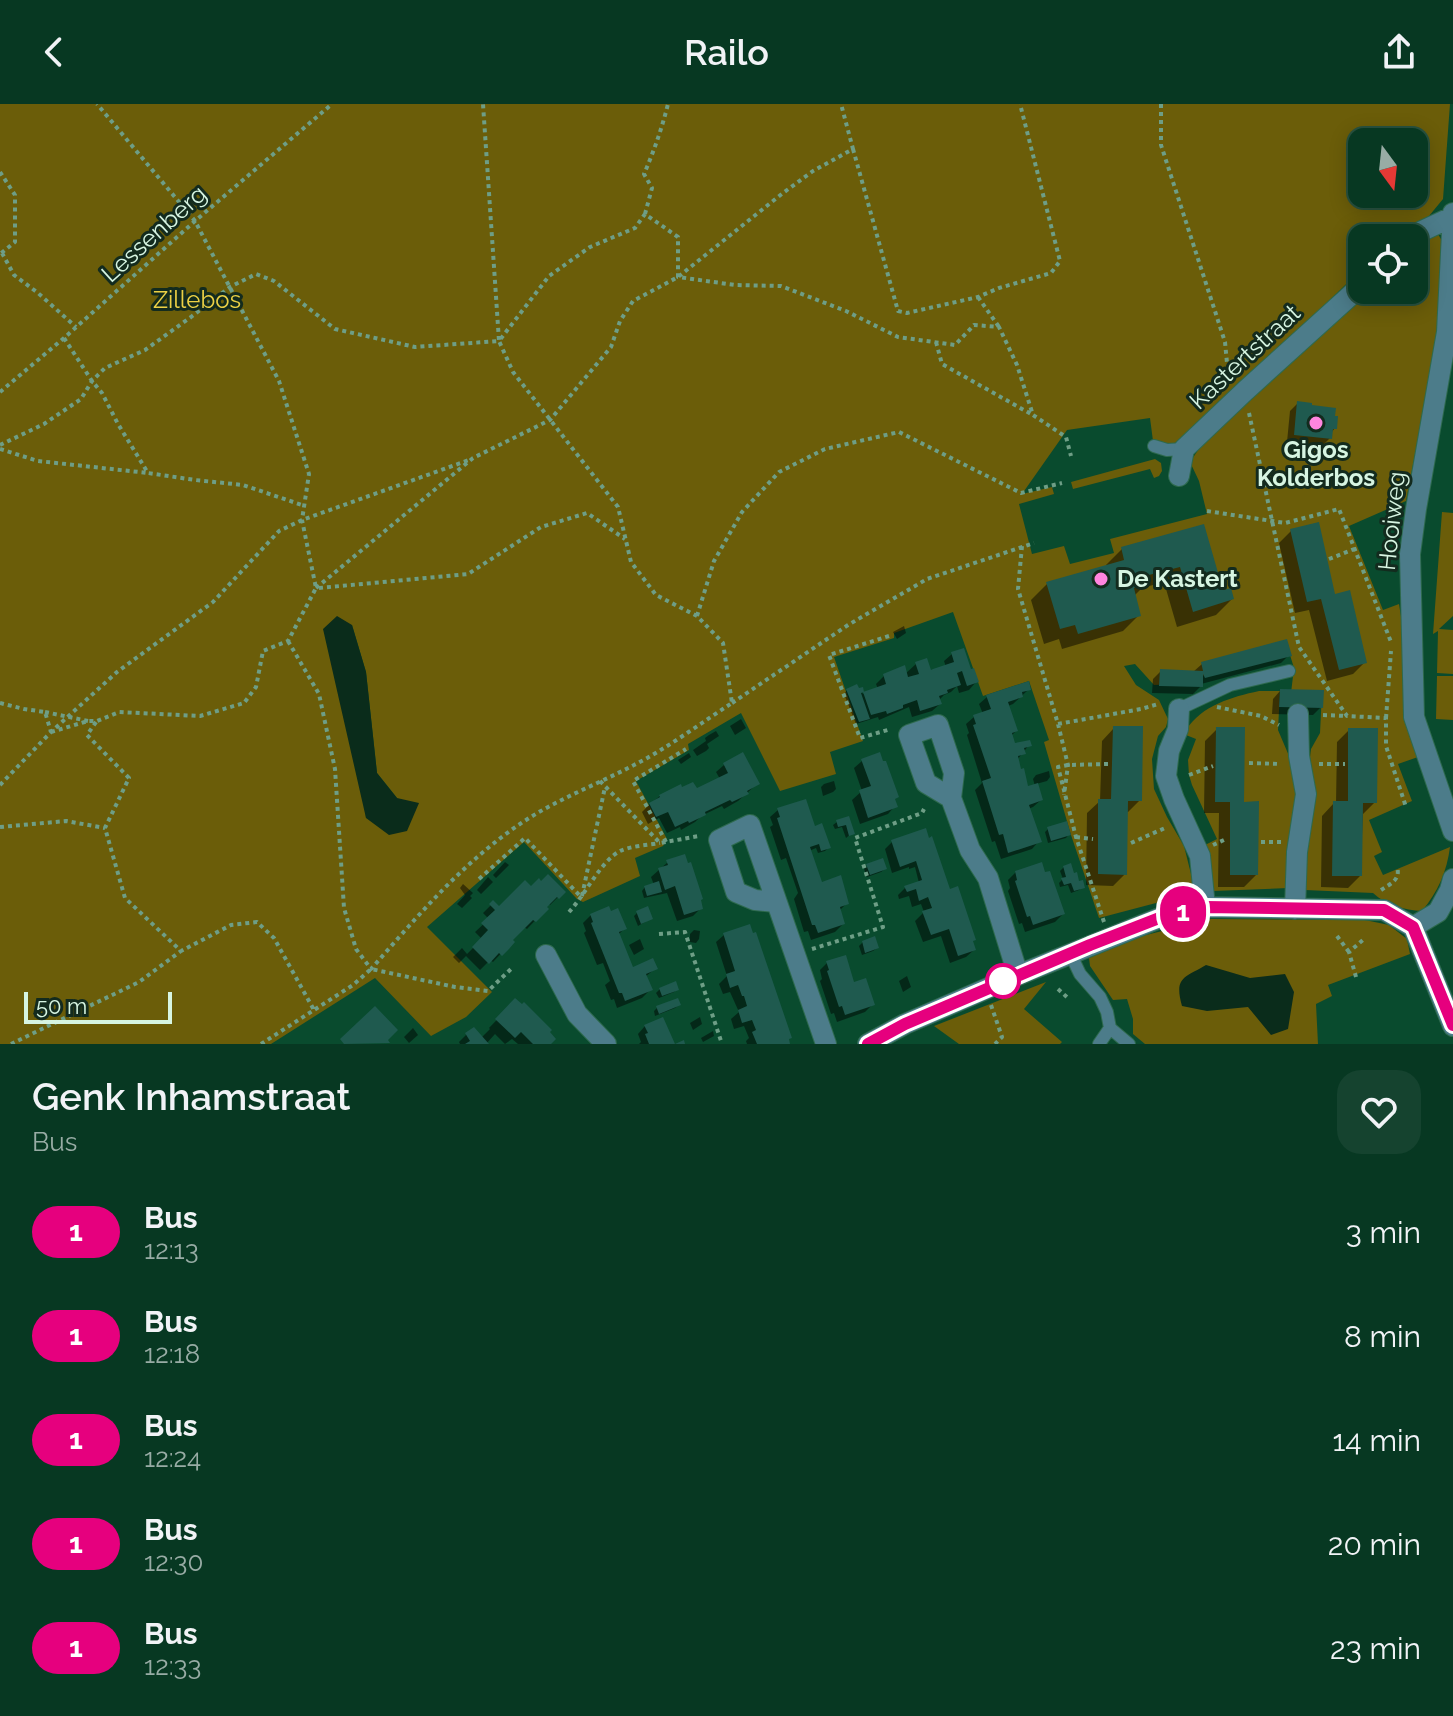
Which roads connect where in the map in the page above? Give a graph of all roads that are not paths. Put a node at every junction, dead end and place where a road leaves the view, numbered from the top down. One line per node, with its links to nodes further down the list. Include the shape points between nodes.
1 (1453, 215): 2 (street); 11 (street, Hooiweg, via 1447,332 1410,554 1414,717)
2 (1428, 228)
3 (1348, 298): 5 (street, Kastertstraat)
4 (1154, 446): 5 (lane)
5 (1184, 449): 6 (street)
6 (1179, 476)
7 (1289, 671): 8 (lane, via 1230,685)
8 (1179, 709): 14 (street, via 1166,776 1200,856)
9 (1298, 714): 15 (street, via 1306,794)
10 (951, 798): 19 (street, via 970,850 988,878)
11 (1453, 831)
12 (1453, 879): 16 (street, via 1438,912)
13 (776, 902): 23 (street)
14 (1205, 907): 15 (street); 17 (street, via 1167,915)
15 (1295, 909): 16 (street, via 1384,910)
16 (1413, 927): 20 (street)
17 (1070, 953): 19 (street); 21 (lane, via 1080,974 1114,1010)
18 (546, 955): 22 (street, via 577,1014)
19 (1018, 975): 24 (street)
20 (1453, 1026)
21 (1110, 1028): 25 (lane); 26 (lane)
22 (606, 1044)
23 (826, 1044)
24 (868, 1044)
25 (1099, 1044)
26 (1129, 1044)

